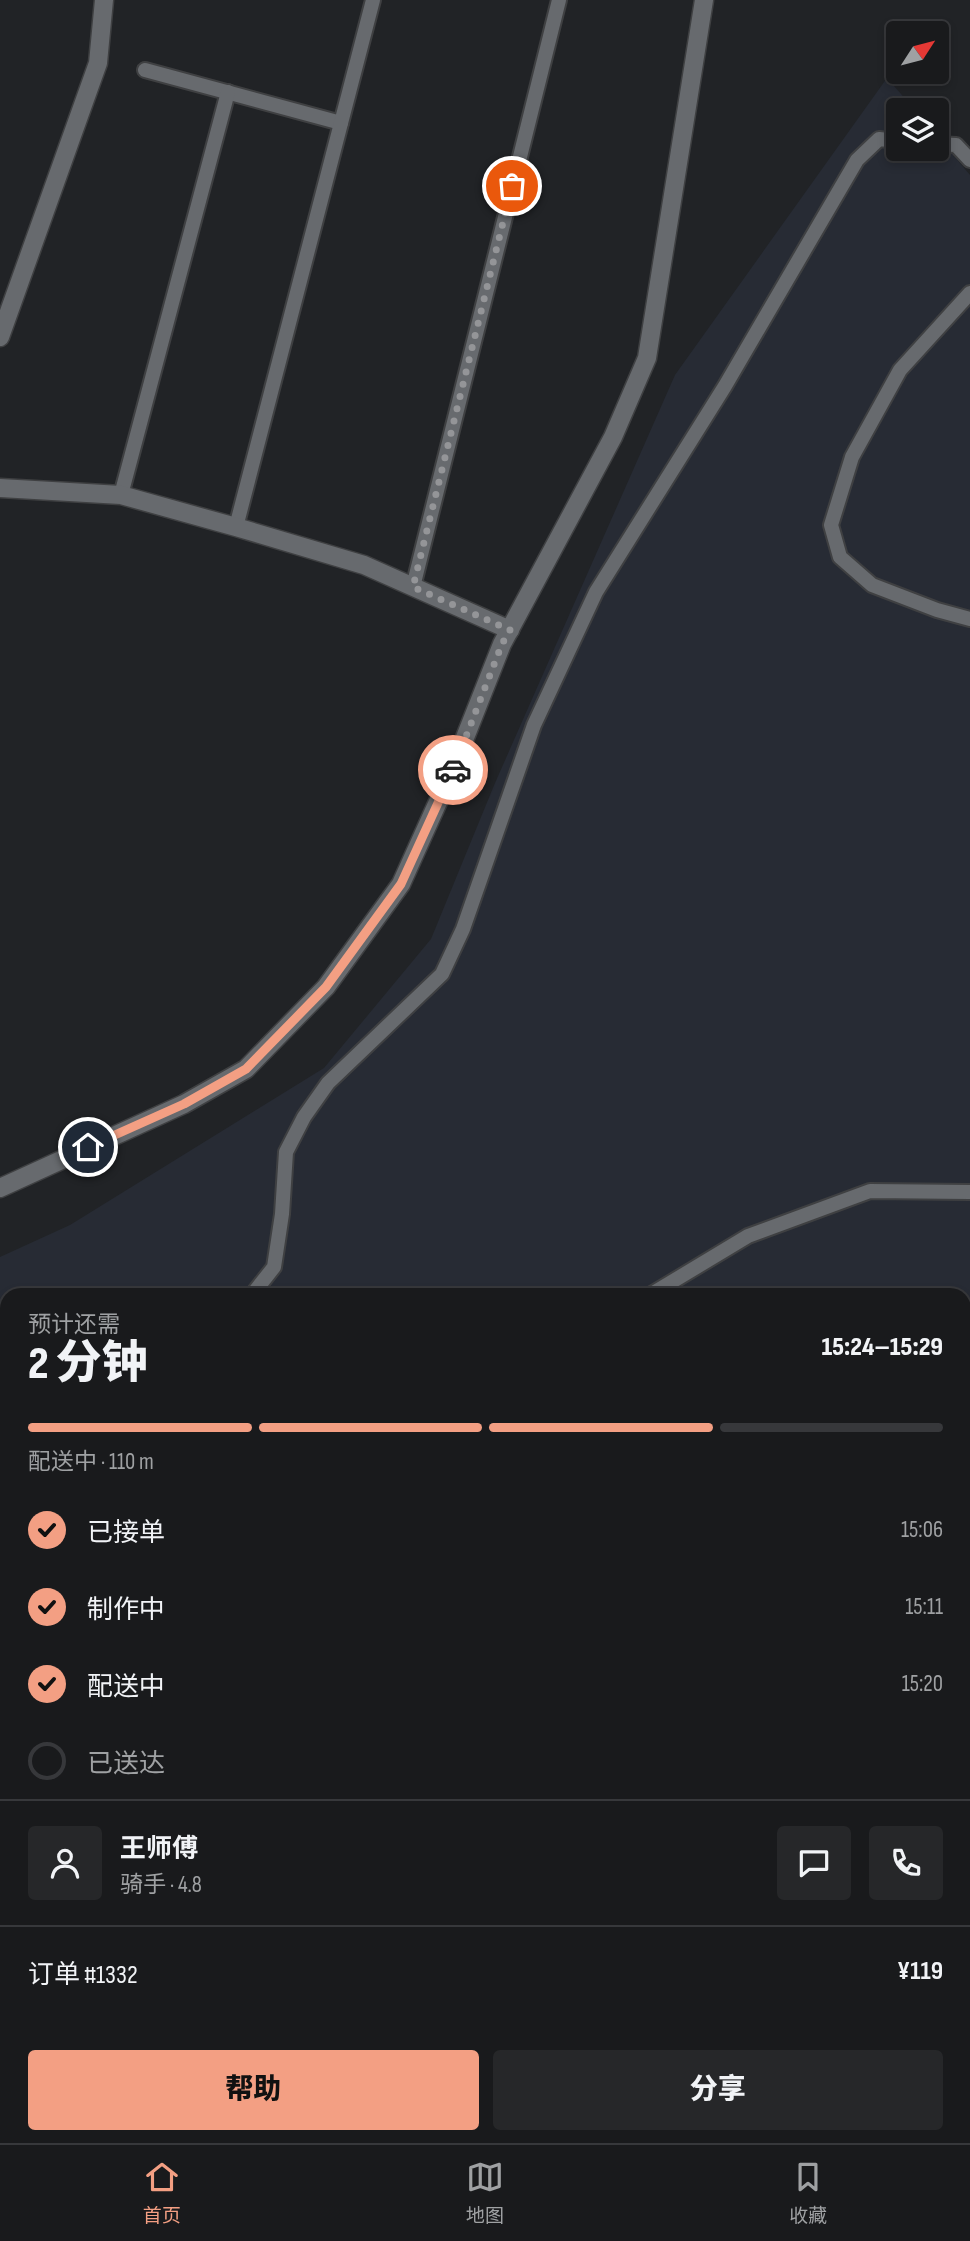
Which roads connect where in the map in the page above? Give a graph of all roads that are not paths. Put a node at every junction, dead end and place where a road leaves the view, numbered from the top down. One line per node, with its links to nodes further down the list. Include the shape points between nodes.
1 (104, 0): 12 (street, via 98,63)
2 (373, 0): 7 (lane)
3 (559, 0): 16 (lane)
4 (704, 0): 18 (street, via 647,358 613,437)
5 (145, 70): 6 (lane)
6 (228, 92): 7 (lane); 14 (lane)
7 (341, 122): 15 (lane)
8 (886, 140): 21 (lane, via 879,139 857,160 725,386 596,592 534,725 463,929 442,974 328,1083 304,1117 286,1152 274,1266)
9 (949, 145): 10 (lane, via 956,145)
10 (970, 160)
11 (970, 293): 17 (lane, via 900,370 852,457 831,525 839,557 872,585)
12 (0, 337)
13 (0, 488): 14 (street)
14 (121, 495): 15 (street)
15 (236, 527): 16 (street, via 364,565)
16 (413, 587): 18 (street)
17 (970, 619)
18 (510, 630): 19 (street, via 401,884 326,987 246,1069 184,1104)
19 (0, 1188)
20 (970, 1192): 22 (lane, via 870,1191 748,1236)
21 (260, 1288)
22 (662, 1288)

